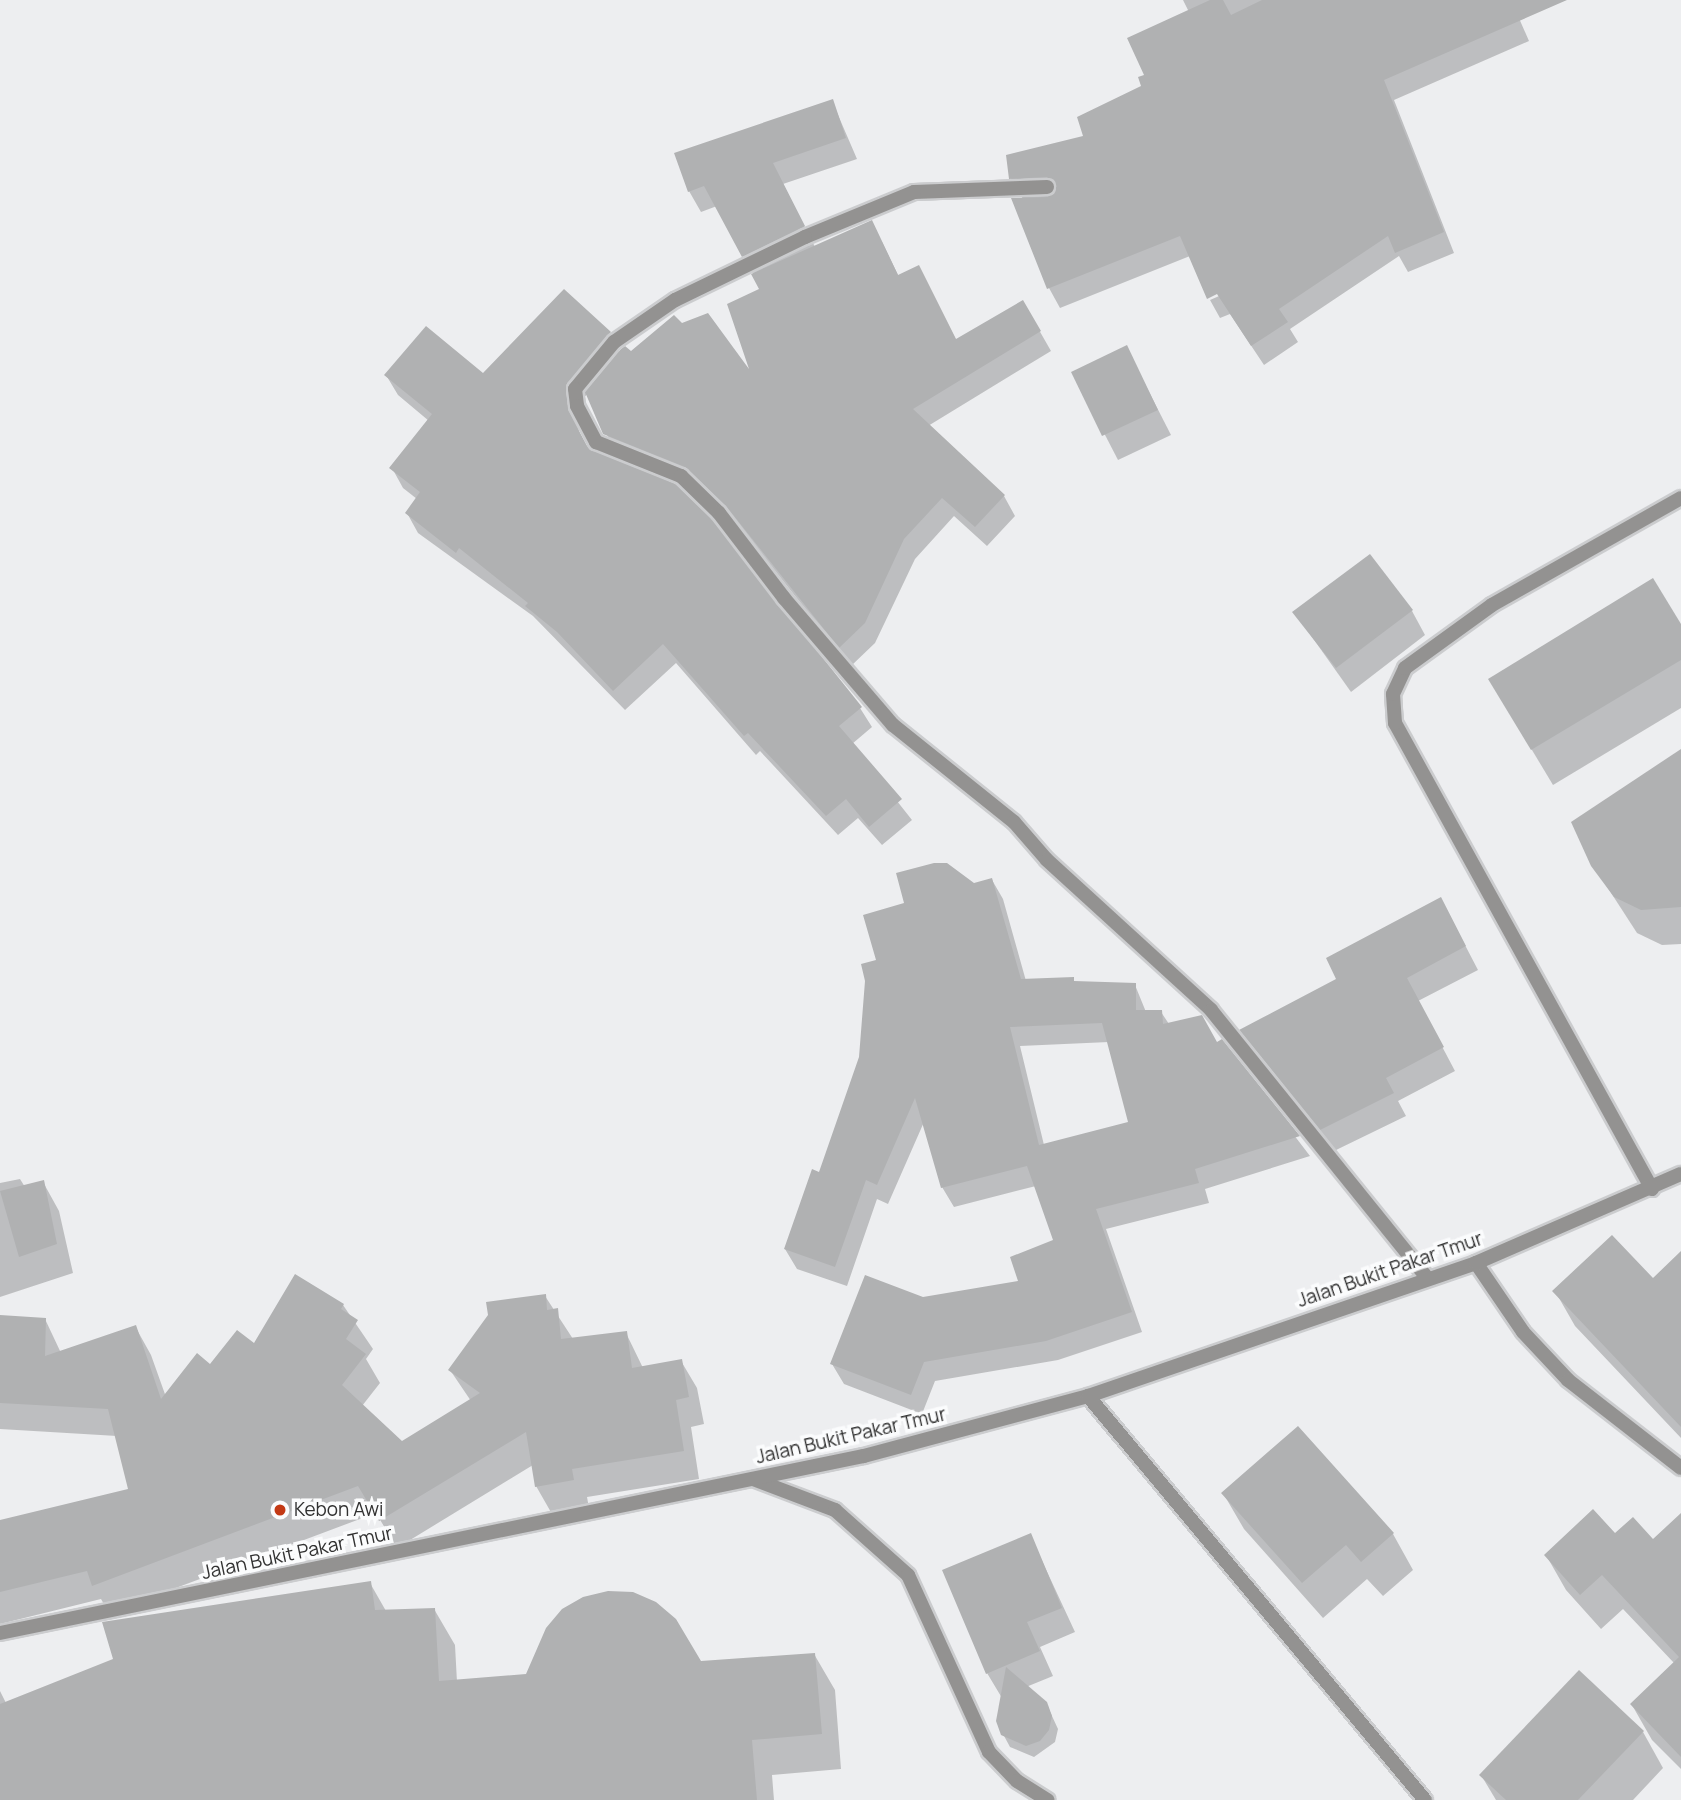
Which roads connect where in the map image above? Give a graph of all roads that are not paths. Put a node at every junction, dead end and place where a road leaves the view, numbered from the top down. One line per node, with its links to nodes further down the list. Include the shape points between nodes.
1 (1047, 187): 6 (street, via 914,192 805,237 675,300 614,342 575,389 577,406 596,442 681,476 719,513 784,598 893,725 1014,822 1047,860 1211,1010)
2 (1681, 498): 4 (street, via 1492,605 1405,668 1394,694 1395,723)
3 (1681, 1174): 4 (street, Jalan Bukit Pakar Tmur)
4 (1652, 1189): 5 (street, Jalan Bukit Pakar Tmur)
5 (1476, 1262): 6 (street, Jalan Bukit Pakar Tmur); 8 (street, via 1523,1332 1568,1380)
6 (1427, 1278): 7 (street, Jalan Bukit Pakar Tmur)
7 (1088, 1396): 9 (street, Jalan Bukit Pakar Tmur, via 864,1456); 12 (street)
8 (1681, 1468)
9 (753, 1479): 10 (street, Jalan Bukit Pakar Tmur); 11 (street, via 835,1510 908,1575 989,1752 1017,1781)
10 (0, 1633)
11 (1048, 1800)
12 (1425, 1800)

